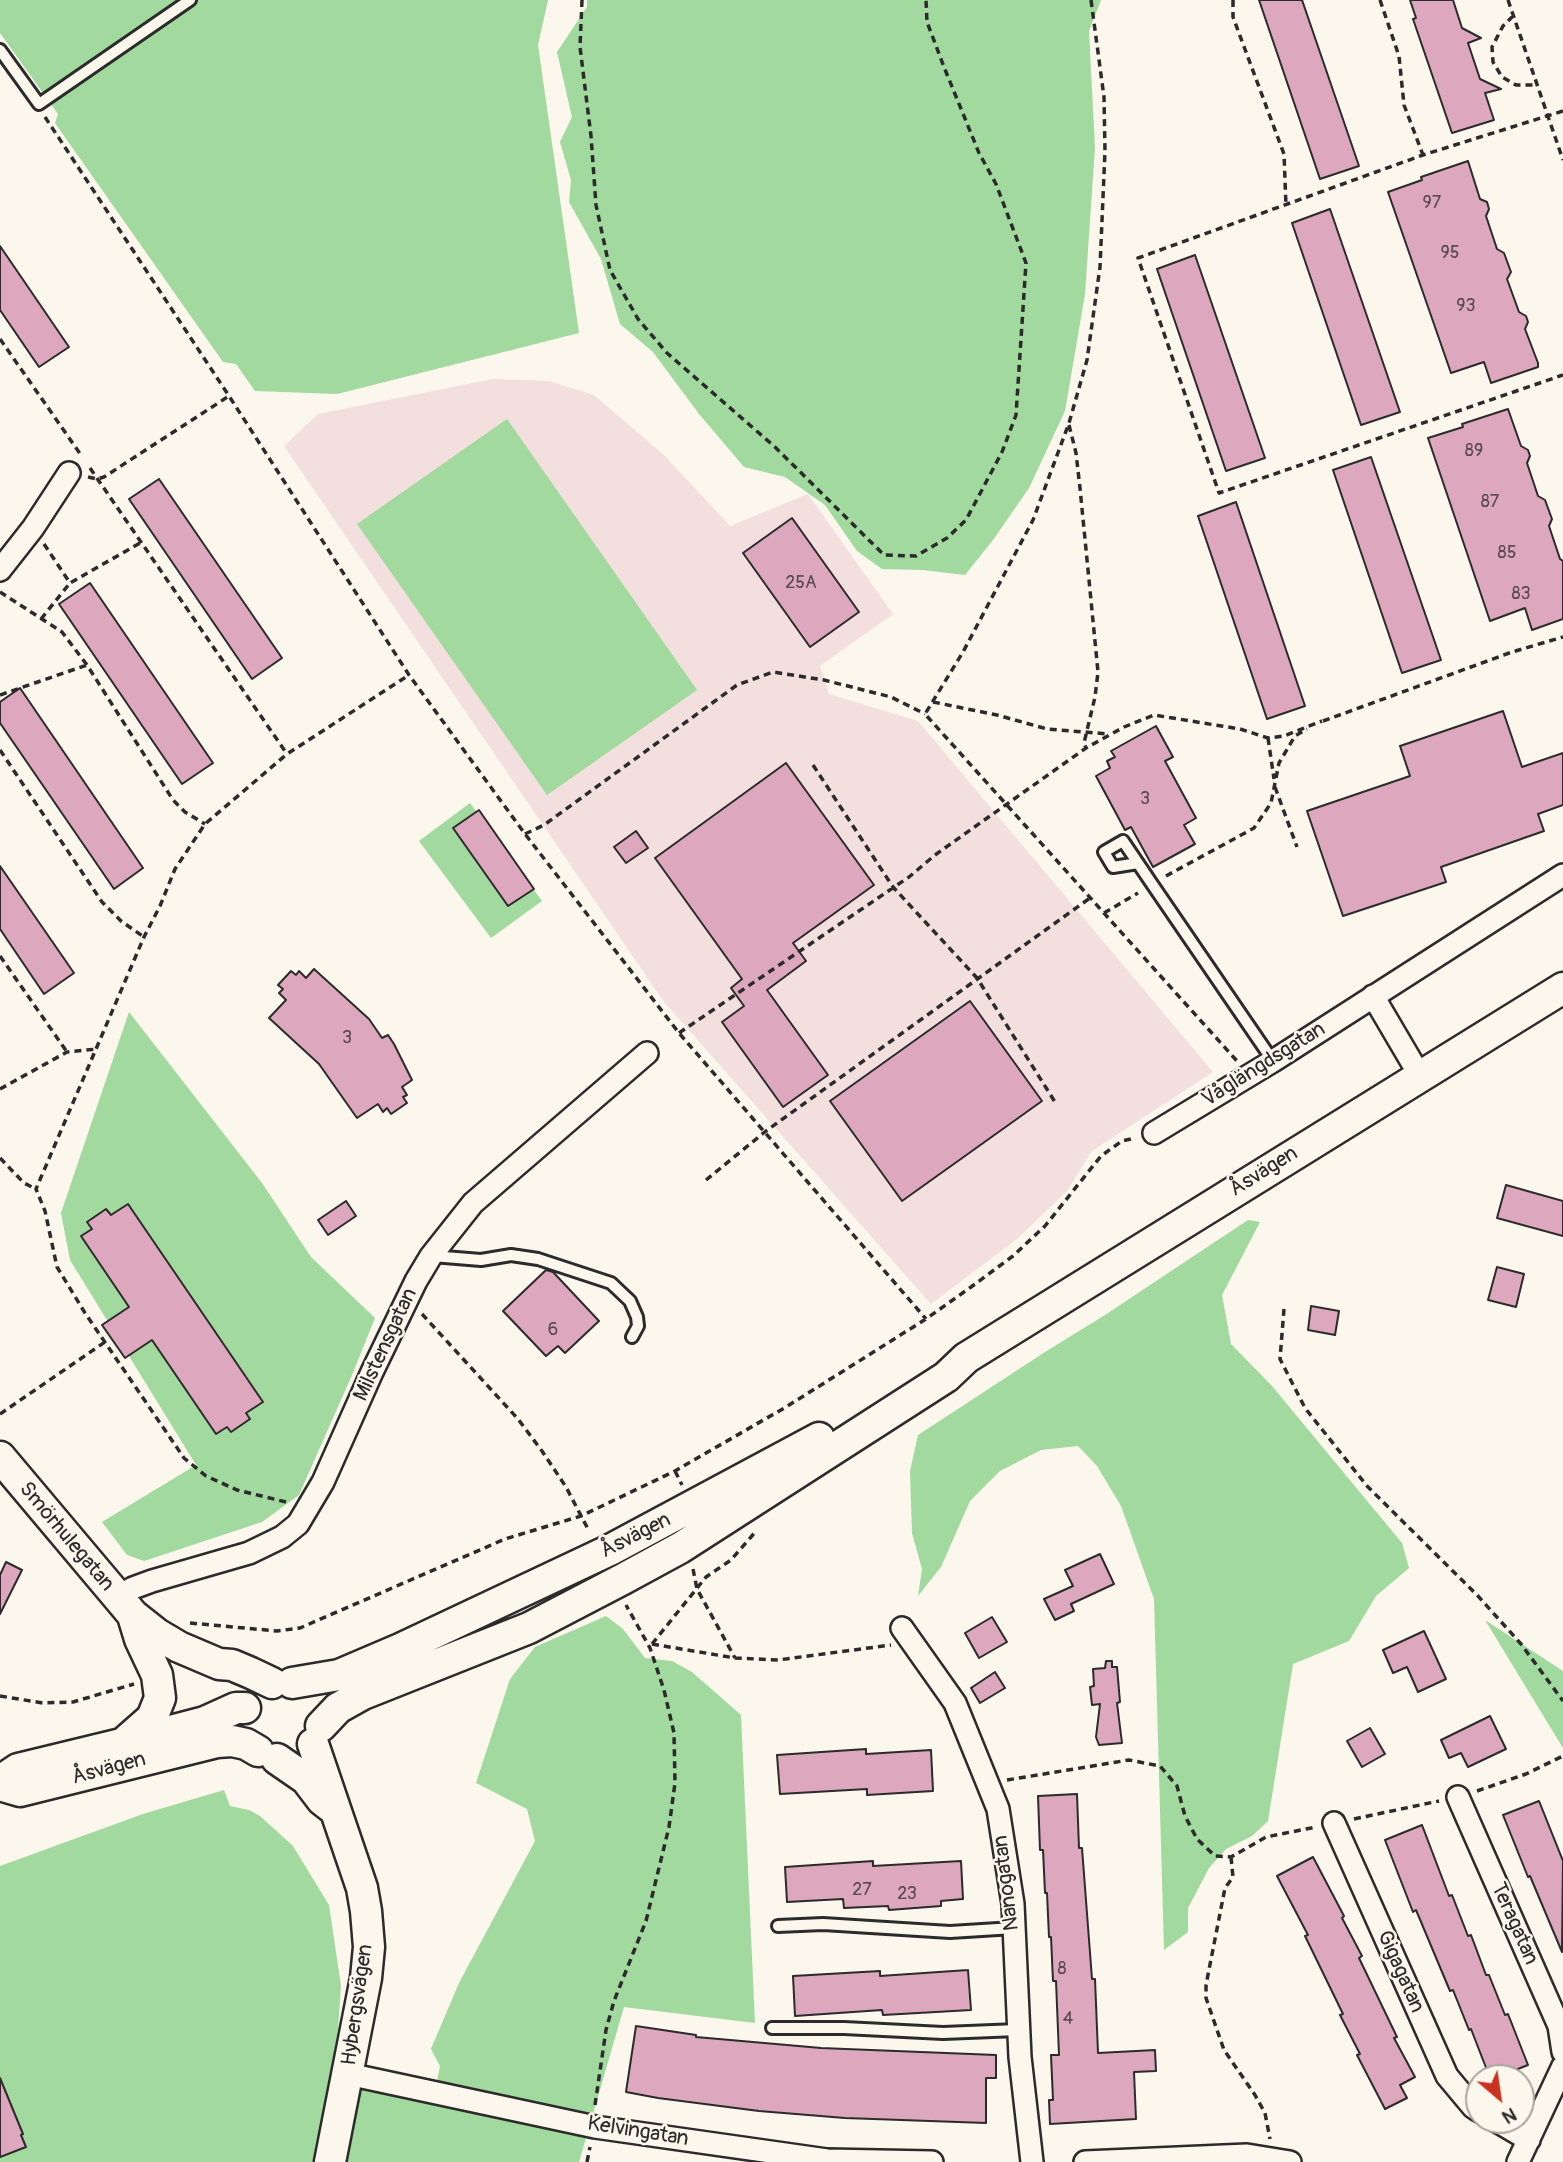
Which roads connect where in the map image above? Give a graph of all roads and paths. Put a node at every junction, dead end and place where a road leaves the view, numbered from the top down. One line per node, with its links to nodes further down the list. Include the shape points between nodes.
1 (190, 0): 9 (lane, via 39,104)
2 (582, 0): 3 (path, via 580,47 596,205 610,270 638,319 667,354 775,447 884,555 916,556 947,538 966,520 1016,415 1026,263 944,67 927,22)
3 (926, 0)
4 (1091, 0): 20 (path, via 1104,110 1100,267 1087,360)
5 (1233, 0): 16 (path, via 1233,17 1284,154)
6 (1380, 0): 14 (path, via 1399,56 1404,105)
7 (1508, 0): 8 (path)
8 (1513, 16): 10 (path); 10 (path, via 1492,47 1493,62 1503,77 1516,85)
9 (0, 50)
10 (1537, 85): 13 (path)
11 (1563, 111): 13 (path)
12 (42, 113): 19 (path)
13 (1547, 116): 14 (path); 15 (path)
14 (1423, 155): 16 (path)
15 (1563, 160)
16 (1286, 206): 18 (path, via 1138,258 1219,493)
17 (0, 339): 21 (path)
18 (1563, 375)
19 (229, 396): 23 (path); 32 (path)
20 (1069, 423): 34 (path, via 1033,520); 37 (path, via 1098,672)
21 (76, 465): 23 (path); 24 (street)
22 (90, 468): 23 (path)
23 (97, 479): 25 (path)
24 (33, 528): 26 (street); 27 (path)
25 (140, 543): 27 (path); 42 (path)
26 (0, 570)
27 (70, 583): 29 (path)
28 (0, 592): 29 (path)
29 (41, 619): 31 (path, via 62,632)
30 (1563, 637): 36 (path)
31 (87, 665): 33 (path); 47 (path, via 173,800)
32 (409, 675): 42 (path); 48 (path)
33 (1, 692)
34 (933, 702): 35 (path); 37 (path, via 1047,729)
35 (925, 714): 46 (path); 48 (path, via 891,697 773,672 737,685 544,825)
36 (1322, 721): 39 (path); 45 (path, via 1295,736 1279,763)
37 (1087, 732): 38 (path); 40 (path)
38 (1111, 735): 39 (path, via 1154,715); 40 (path)
39 (1268, 738): 45 (path)
40 (1086, 748): 46 (path)
41 (0, 750): 43 (path)
42 (286, 754): 47 (path)
43 (2, 757): 56 (path, via 102,902)
44 (813, 765): 53 (path)
45 (1275, 785): 49 (path); 52 (path, via 1271,803 1254,828)
46 (1007, 806): 53 (path); 54 (path)
47 (205, 824): 56 (path, via 175,869)
48 (524, 834): 61 (path)
49 (1297, 847)
50 (1138, 863): 52 (lane)
51 (1563, 875): 60 (street, Våglängdsgatan)
52 (1152, 884): 55 (path); 65 (lane)
53 (893, 887): 58 (path); 61 (path)
54 (1090, 898): 55 (path); 58 (path)
55 (1104, 912): 66 (path)
56 (144, 937): 62 (path)
57 (0, 956): 63 (path)
58 (977, 978): 69 (path); 70 (path)
59 (1563, 988): 67 (street, Åsvägen)
60 (1373, 996): 65 (street, Våglängdsgatan); 67 (street)
61 (679, 1033): 70 (path)
62 (97, 1049): 63 (path); 74 (path)
63 (67, 1052): 68 (path)
64 (647, 1053): 75 (street, Milstensgatan, via 473,1203)
65 (1273, 1061): 66 (street, Våglängdsgatan)
66 (1250, 1075): 71 (street, Våglängdsgatan)
67 (1420, 1076): 81 (street, Åsvägen)
68 (0, 1089)
69 (1055, 1102)
70 (766, 1132): 73 (path); 78 (path)
71 (1154, 1133): 78 (path, via 1122,1141 1101,1156 1037,1234)
72 (0, 1158): 74 (path)
73 (706, 1180)
74 (36, 1189): 80 (path, via 57,1267)
75 (431, 1256): 76 (street, Milstensgatan); 79 (lane, via 538,1259 611,1283 630,1301 638,1326)
76 (406, 1303): 84 (street, Milstensgatan); 85 (path, via 417,1309 518,1419)
77 (1284, 1309): 100 (path, via 1280,1359 1306,1408 1367,1486 1521,1644)
78 (926, 1319): 85 (path, via 713,1451)
79 (632, 1337)
80 (104, 1342): 82 (path); 84 (path, via 184,1458 206,1476 237,1490)
81 (966, 1358): 98 (street, Åsvägen, via 941,1364 836,1429 598,1556 361,1667); 102 (street, Åsvägen, via 946,1377 680,1548 528,1628 363,1694 338,1708)
82 (0, 1414)
83 (0, 1457): 91 (street, Smörhulegatan)
84 (308, 1509): 91 (street, Milstensgatan, via 282,1537 248,1553 134,1588)
85 (581, 1516): 86 (path); 93 (path, via 505,1539 300,1628 277,1631 189,1623)
86 (592, 1538)
87 (730, 1541): 88 (path)
88 (741, 1549)
89 (691, 1560): 95 (path, via 697,1588)
90 (623, 1601): 94 (path)
91 (125, 1607): 93 (street, Smörhulegatan); 97 (street, Smörhulegatan)
92 (908, 1635): 95 (path, via 778,1660); 106 (street, Nanogatan, via 955,1703)
93 (179, 1647): 96 (street, Smörhulegatan)
94 (650, 1648): 95 (path, via 652,1644); 119 (path, via 674,1733 675,1783 646,1921 606,2030)
95 (735, 1658)
96 (219, 1664): 98 (street, Smörhulegatan); 101 (street)
97 (157, 1675): 99 (path, via 73,1702); 103 (street, Smörhulegatan, via 157,1709)
98 (282, 1683): 101 (street, via 254,1693); 102 (street, via 303,1688 313,1696 319,1707)
99 (0, 1696)
100 (1563, 1701)
101 (245, 1707): 103 (street, Åsvägen); 104 (street, via 249,1741)
102 (317, 1735): 104 (street, via 300,1755); 108 (street, Hybergsvägen)
103 (121, 1744): 105 (street, Åsvägen, via 18,1769)
104 (267, 1755): 105 (street, Åsvägen, via 246,1744 217,1742 20,1791); 108 (street, Hybergsvägen, via 306,1779)
105 (0, 1783)
106 (987, 1783): 110 (path, via 1129,1760 1160,1766 1177,1786 1197,1839 1215,1856); 112 (street, Nanogatan, via 998,1809)
107 (1458, 1797): 115 (street, Teragatan, via 1559,2026)
108 (334, 1810): 117 (street, Hybergsvägen, via 362,1888 369,1947)
109 (1334, 1823): 110 (path, via 1266,1838); 118 (street, Gigagatan, via 1447,2076)
110 (1231, 1857): 122 (path, via 1233,1877 1225,1888 1206,1998 1224,2050 1265,2113)
111 (778, 1926): 112 (lane, via 823,1924 950,1932)
112 (1014, 1928): 114 (street, Nanogatan)
113 (772, 2028): 114 (lane)
114 (1018, 2030): 127 (street, Nanogatan)
115 (1563, 2052)
116 (1563, 2066): 121 (street)
117 (348, 2074): 119 (street, Kelvingatan); 124 (street, Hybergsvägen)
118 (1465, 2097)
119 (595, 2127): 123 (street, Kelvingatan); 125 (path)
120 (1519, 2134): 121 (street)
121 (1529, 2140): 129 (street)
122 (1282, 2160): 128 (street, via 1247,2155)
123 (827, 2161): 126 (street, Kelvingatan)
124 (330, 2162)
125 (587, 2162)
126 (932, 2162)
127 (1032, 2162)
128 (1085, 2162)
129 (1518, 2162)

